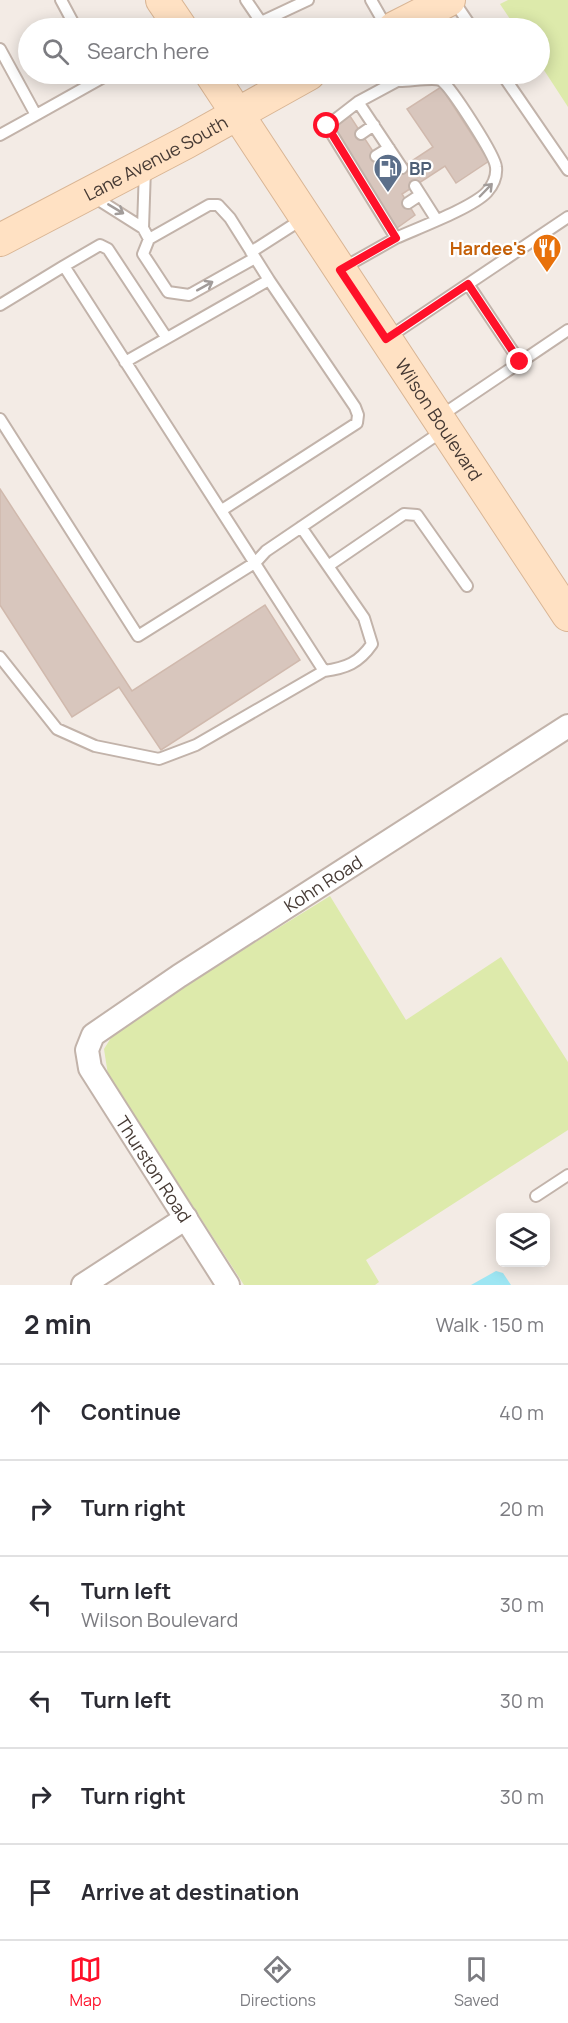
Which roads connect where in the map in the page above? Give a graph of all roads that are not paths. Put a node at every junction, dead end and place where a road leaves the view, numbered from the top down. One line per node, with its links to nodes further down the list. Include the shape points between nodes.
1 (60, 0): 7 (lane)
2 (162, 0): 8 (main road)
3 (246, 0): 9 (lane)
4 (371, 0): 11 (lane)
5 (451, 0): 12 (main road); 13 (lane)
6 (305, 1): 10 (lane)
7 (70, 18)
8 (174, 18)
9 (258, 18)
10 (269, 18)
11 (381, 18)
12 (414, 18)
13 (464, 18)
14 (0, 49): 15 (lane)
15 (18, 82)
16 (19, 84): 25 (lane)
17 (91, 84): 25 (lane)
18 (218, 84): 24 (main road, Wilson Boulevard)
19 (291, 84): 24 (main road, Lane Avenue South)
20 (385, 84): 23 (lane)
21 (445, 84): 38 (lane, one-way to 21, via 486,193 495,179 497,165)
22 (509, 84): 32 (lane)
23 (358, 102): 26 (lane); 40 (lane, via 327,126 387,217)
24 (238, 113): 31 (main road, Lane Avenue South); 36 (main road, Wilson Boulevard)
25 (36, 115): 28 (lane)
26 (374, 125): 27 (lane); 29 (lane)
27 (361, 134)
28 (0, 135)
29 (389, 148): 30 (lane); 33 (lane, via 401,167)
30 (376, 156)
31 (145, 165): 34 (main road, Lane Avenue South); 39 (lane)
32 (568, 170)
33 (388, 174)
34 (88, 194): 39 (lane, one-way to 39); 42 (main road, Lane Avenue South)
35 (408, 203): 38 (lane, via 418,191)
36 (306, 217): 43 (lane); 45 (main road, Wilson Boulevard)
37 (568, 217): 47 (lane)
38 (436, 219): 40 (lane)
39 (143, 228): 41 (lane)
40 (396, 238): 45 (lane)
41 (149, 239): 43 (lane, via 209,205 218,205); 43 (lane, one-way to 43, via 143,254 168,292 178,295 189,295)
42 (0, 240)
43 (253, 255): 46 (lane)
44 (64, 266): 48 (lane); 50 (lane, via 92,248 100,245 108,249); 52 (lane)
45 (340, 270): 51 (main road, Wilson Boulevard)
46 (269, 280): 50 (lane); 56 (lane, via 355,406 357,423)
47 (468, 284): 51 (lane); 53 (lane)
48 (0, 305)
49 (568, 330): 53 (lane)
50 (166, 337): 52 (lane)
51 (386, 339): 55 (main road, Wilson Boulevard)
52 (125, 362): 56 (lane)
53 (520, 362): 55 (lane)
54 (0, 420): 58 (lane, via 138,636)
55 (442, 423): 57 (lane); 61 (main road, Wilson Boulevard)
56 (222, 510): 58 (lane)
57 (301, 527): 58 (lane); 59 (lane)
58 (256, 562): 63 (lane)
59 (328, 566): 60 (lane, via 404,514 417,515); 63 (lane, via 364,618 372,644 364,657 345,668)
60 (467, 586)
61 (568, 615)
62 (0, 657): 63 (lane, via 57,729 95,746 159,759 196,745)
63 (324, 671)
64 (568, 726): 65 (street, Kohn Road, via 169,983 93,1035)
65 (87, 1050): 68 (street, Thurston Road, via 90,1068)
66 (568, 1175): 67 (lane)
67 (536, 1197)
68 (186, 1218): 69 (street); 70 (street, Thurston Road)
69 (83, 1285)
70 (228, 1285)

